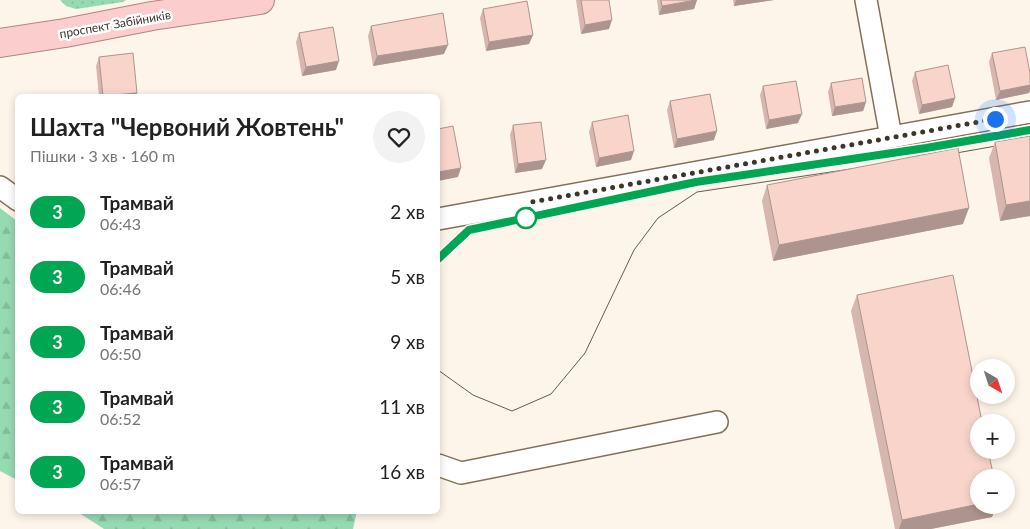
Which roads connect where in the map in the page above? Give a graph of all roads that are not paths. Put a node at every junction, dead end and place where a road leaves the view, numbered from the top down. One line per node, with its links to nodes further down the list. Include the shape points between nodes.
1 (260, 0): 3 (main road, проспект Забійників)
2 (866, 0): 5 (street)
3 (0, 43)
4 (1030, 112): 5 (street)
5 (891, 137): 8 (street)
6 (0, 187): 7 (street)
7 (15, 198)
8 (440, 219)
9 (717, 422): 10 (street, via 461,473)
10 (440, 466)

